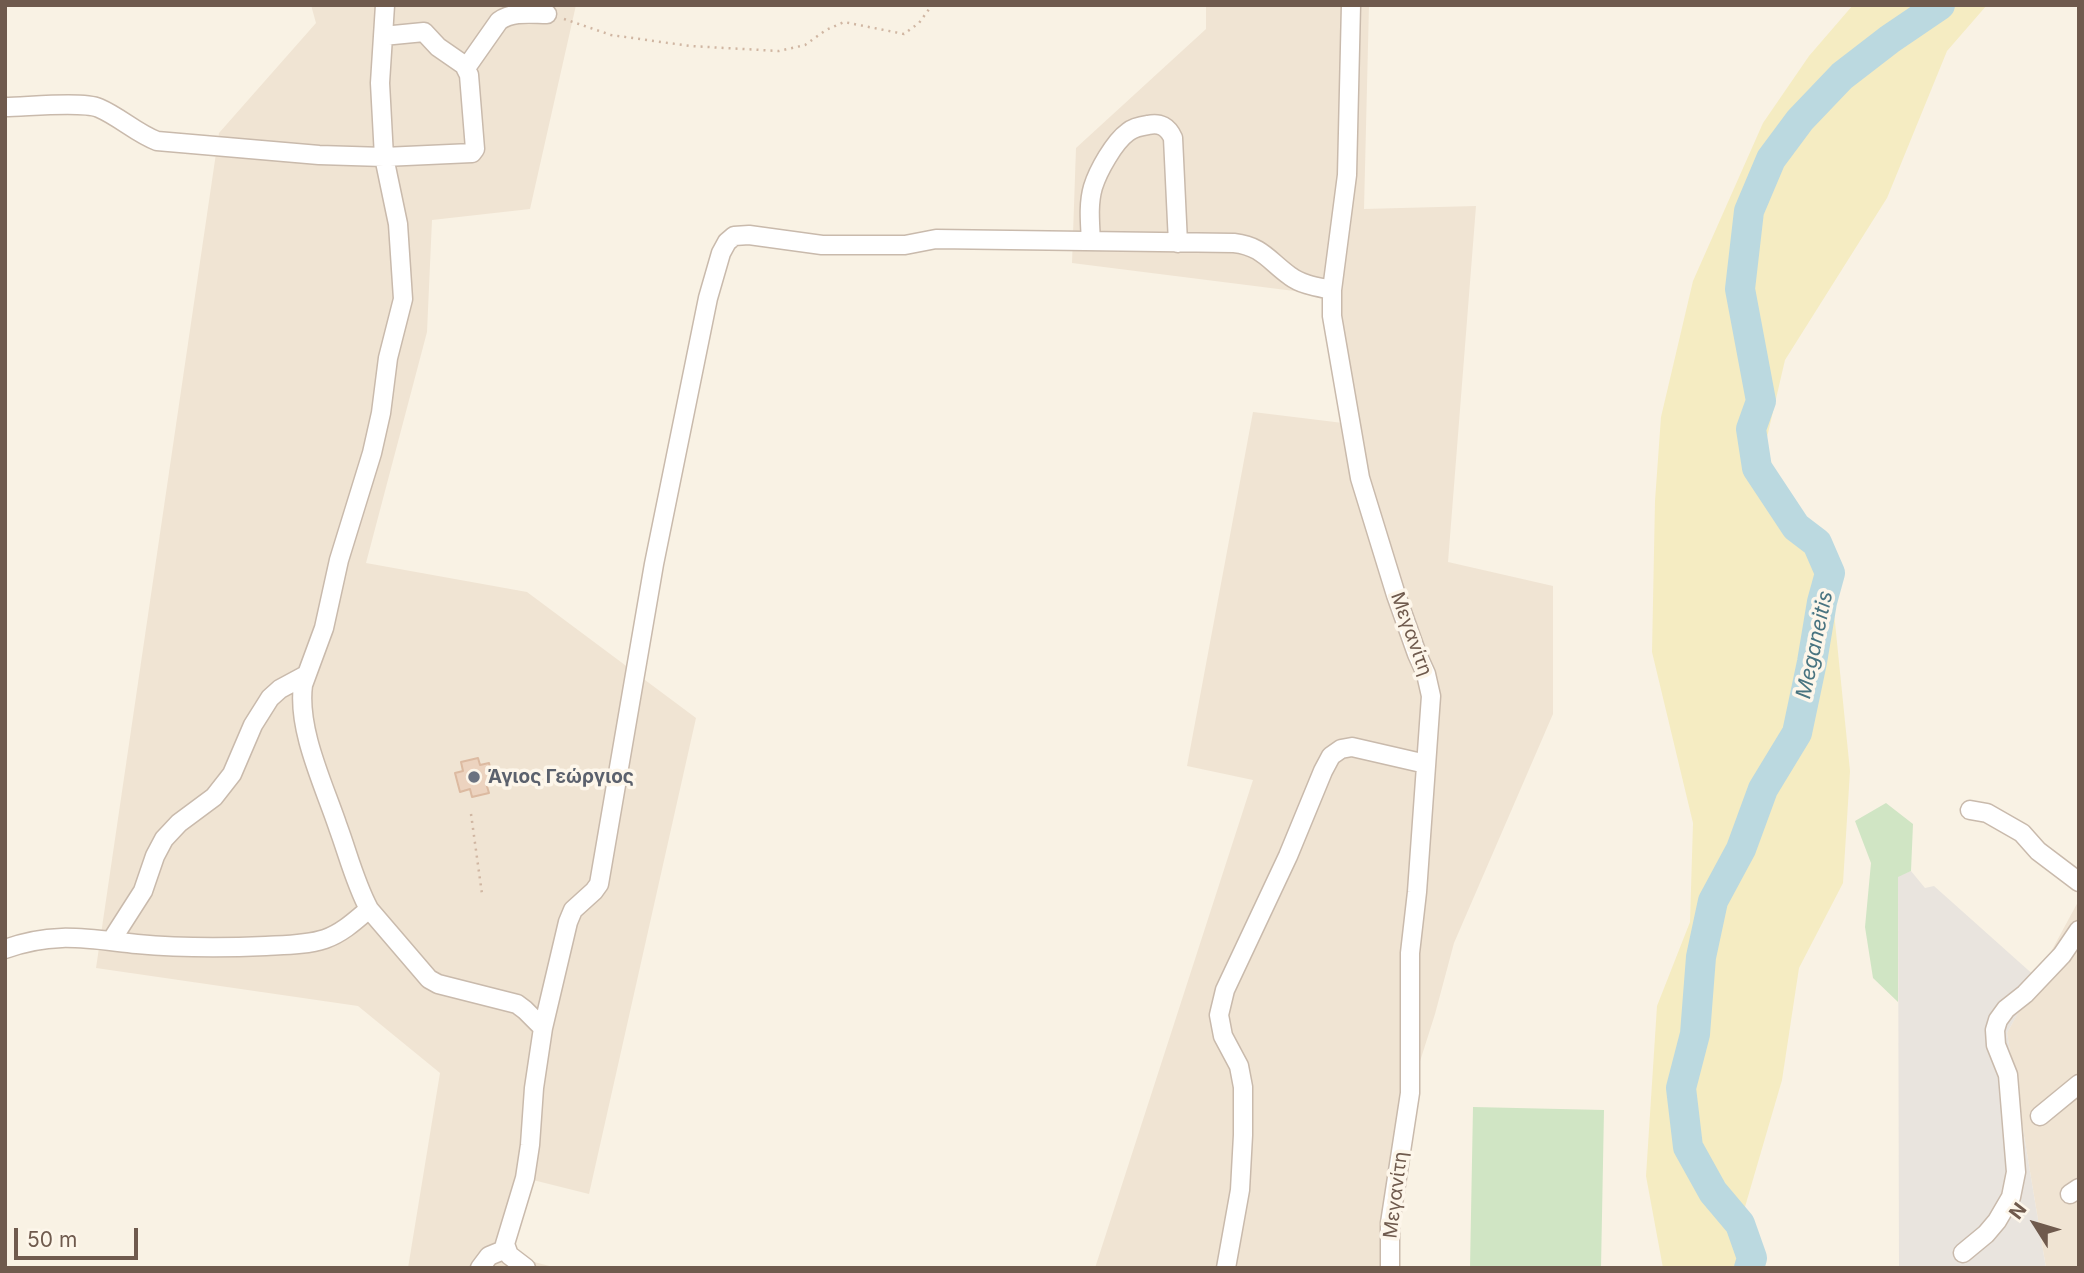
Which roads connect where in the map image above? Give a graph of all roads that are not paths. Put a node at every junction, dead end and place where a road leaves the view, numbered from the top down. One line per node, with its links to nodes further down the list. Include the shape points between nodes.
1 (385, 5): 4 (street)
2 (1351, 5): 10 (street, Μεγανίτη, via 1347,175)
3 (547, 14): 5 (street, via 504,17)
4 (383, 36): 5 (street, via 425,32); 7 (street)
5 (466, 68): 7 (street, via 472,153)
6 (5, 107): 7 (street, via 96,107 157,141)
7 (384, 157): 11 (street, via 398,224 403,299 387,358 372,453 339,560 324,628)
8 (1091, 241): 9 (street); 9 (street, via 1090,199 1101,168 1126,133 1153,124 1162,125 1173,138); 19 (street, via 936,239 905,245 822,245 749,235 734,236 727,242 708,298 656,551 599,884 570,916)
9 (1178, 243): 10 (street, via 1244,244 1264,253 1300,282)
10 (1332, 290): 12 (street, Μεγανίτη, via 1334,334 1360,478 1429,686)
11 (306, 675): 15 (street, via 302,695 307,733); 17 (street, via 270,698 232,774 214,797 164,839 143,891)
12 (1426, 764): 26 (street, via 1352,747 1331,756 1225,990 1219,1015 1243,1087 1240,1190); 27 (street, Μεγανίτη, via 1410,953 1410,1093 1390,1223)
13 (1970, 810): 14 (street, via 1987,813 2022,833)
14 (2079, 882)
15 (369, 909): 17 (street, via 333,935 294,944 188,947); 19 (street, via 429,979 517,1004)
16 (2079, 930): 23 (street, via 2062,955 1998,1020 1996,1045 2008,1076 2016,1172 2011,1196 1997,1222)
17 (111, 941): 18 (street, via 64,937 34,940)
18 (5, 950)
19 (543, 1028): 22 (street, via 525,1178 505,1239)
20 (2079, 1084): 21 (street)
21 (2040, 1116)
22 (506, 1249): 24 (street, via 489,1256); 25 (street)
23 (1963, 1253)
24 (480, 1268)
25 (526, 1268)
26 (1226, 1268)
27 (1390, 1268)

